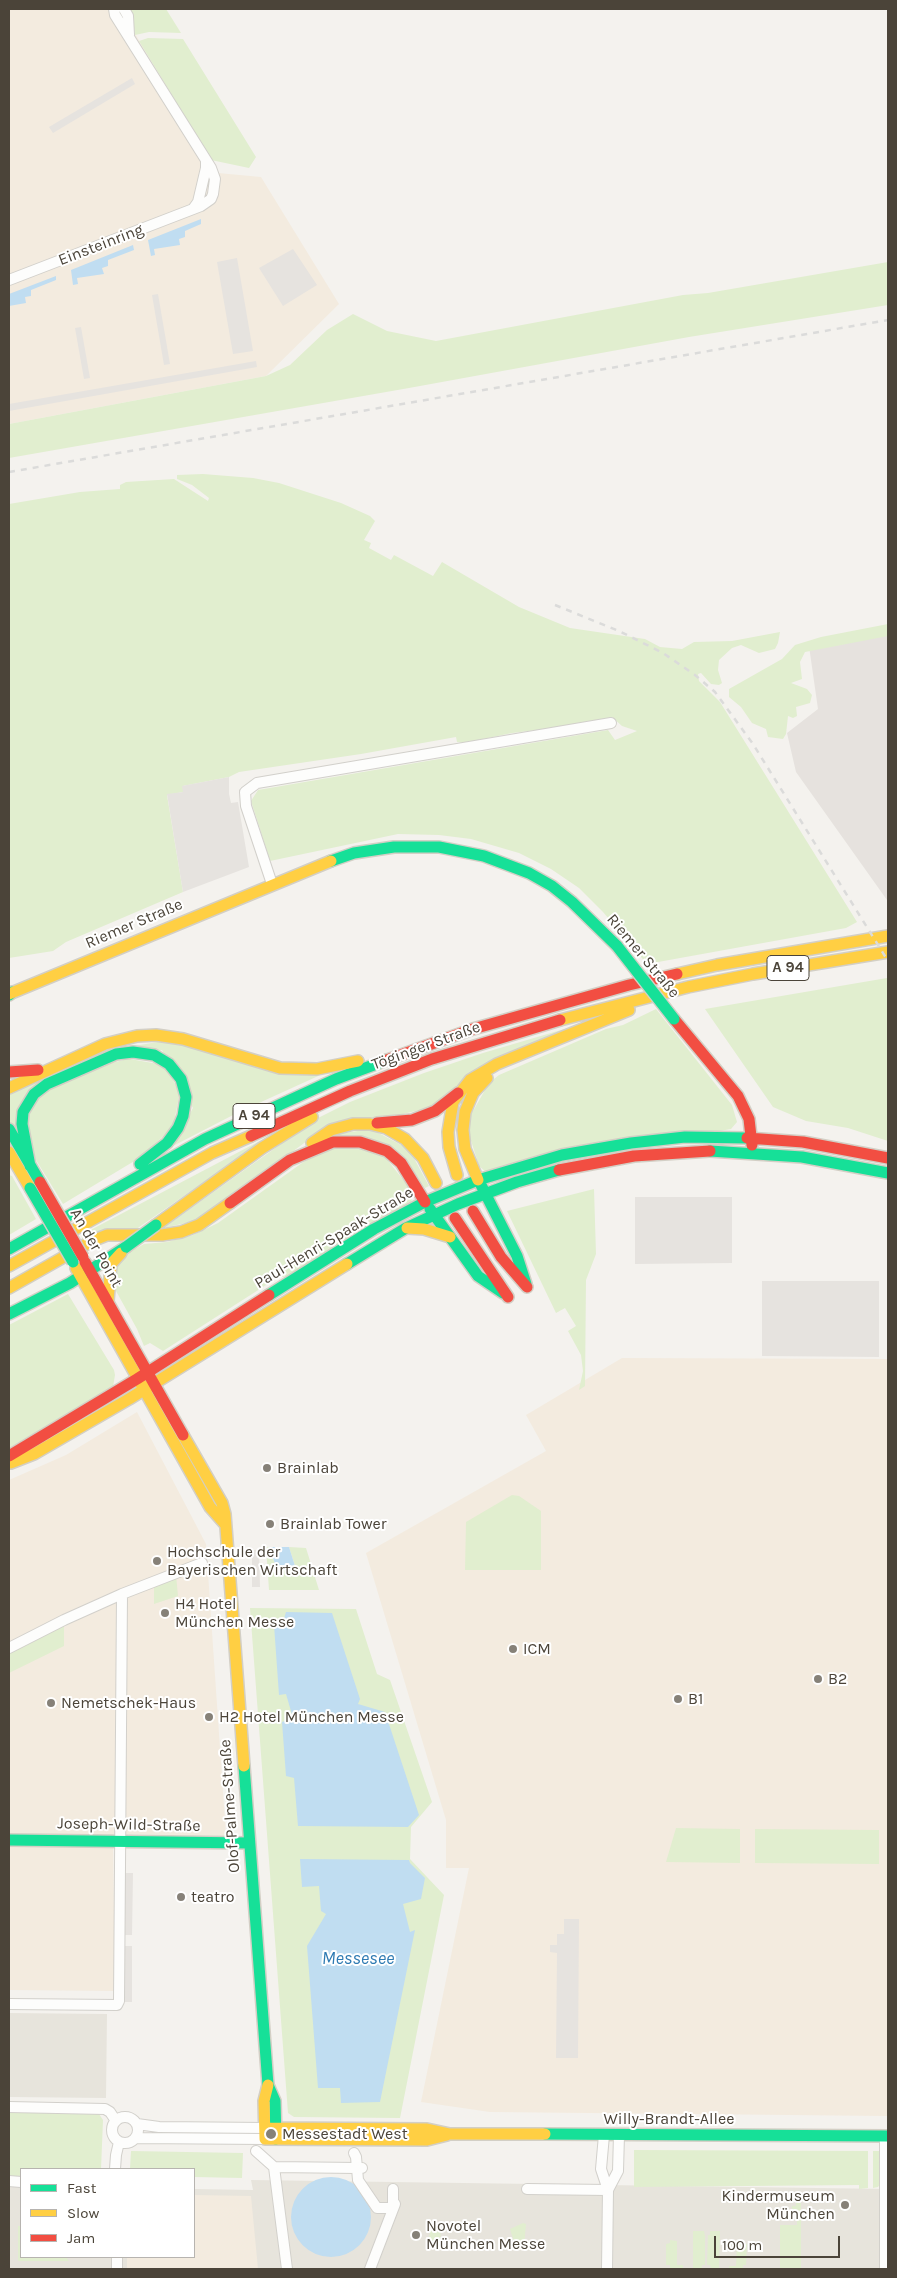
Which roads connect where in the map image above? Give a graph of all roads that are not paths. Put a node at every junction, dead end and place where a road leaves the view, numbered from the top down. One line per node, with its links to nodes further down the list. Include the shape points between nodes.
1 (114, 9): 3 (street, Einsteinring)
2 (124, 9): 3 (street, Einsteinring, via 128,16)
3 (128, 36): 4 (street, Einsteinring, via 206,162 215,179 213,194 207,202 193,209)
4 (9, 280)
5 (611, 723): 6 (street, via 257,783 245,792 246,806)
6 (272, 884): 10 (main road, Riemer Straße); 20 (main road, Riemer Straße, bridge, via 324,863 369,850 418,846 460,850 507,864 552,886 617,946 738,1096 746,1109)
7 (888, 936): 11 (main road, Töginger Straße / A 94, via 717,965 629,985 473,1029)
8 (888, 952): 9 (main road, Töginger Straße / A 94)
9 (688, 987): 12 (main road); 16 (main road, Töginger Straße / A 94, via 515,1032)
10 (10, 993)
11 (410, 1051): 13 (main road, via 317,1069 280,1068 183,1039 146,1036 104,1044); 32 (main road, Töginger Straße / A 94, via 278,1104)
12 (514, 1057): 17 (main road, via 476,1075); 28 (main road, via 473,1094 465,1112 466,1149)
13 (55, 1067): 14 (main road); 15 (main road)
14 (9, 1072)
15 (9, 1088)
16 (350, 1091): 39 (main road, bridge, via 262,1148); 42 (main road, Töginger Straße / A 94, via 212,1153)
17 (459, 1092): 18 (main road, via 435,1111 412,1120); 27 (main road, via 453,1102 448,1132)
18 (370, 1124): 24 (main road, via 331,1130); 29 (main road, via 386,1128 405,1139 423,1158)
19 (9, 1129): 25 (main road, An der Point)
20 (751, 1138): 22 (main road, Riemer Straße); 23 (main road, Paul-Henri-Spaak-Straße, via 803,1142); 28 (main road, Paul-Henri-Spaak-Straße, via 685,1138 631,1143 562,1155)
21 (9, 1152): 30 (main road, An der Point)
22 (753, 1152): 26 (main road, Paul-Henri-Spaak-Straße, via 838,1162); 31 (main road, Paul-Henri-Spaak-Straße, via 634,1156 544,1174)
23 (888, 1158)
24 (290, 1160): 33 (main road, via 320,1146 360,1142 387,1151 401,1163); 45 (main road, via 199,1225 162,1235 107,1235)
25 (30, 1166): 30 (main road, An der Point); 32 (main road, via 22,1124 26,1106 34,1094 56,1079 116,1054 154,1055 170,1064 181,1079 186,1097 182,1121 162,1147 119,1177)
26 (888, 1173)
27 (456, 1175)
28 (478, 1180): 31 (main road); 33 (main road, Paul-Henri-Spaak-Straße)
29 (436, 1183)
30 (35, 1185): 44 (main road, An der Point, bridge)
31 (484, 1193): 34 (main road, via 517,1256 527,1287 501,1257); 35 (main road, Paul-Henri-Spaak-Straße)
32 (104, 1194): 40 (main road, Töginger Straße / A 94)
33 (425, 1202): 35 (main road); 41 (main road, Paul-Henri-Spaak-Straße)
34 (473, 1211)
35 (434, 1215): 37 (main road, Paul-Henri-Spaak-Straße); 38 (main road)
36 (455, 1218): 38 (main road, via 508,1297 478,1276)
37 (406, 1228): 38 (main road, via 424,1229); 43 (main road, Paul-Henri-Spaak-Straße)
38 (450, 1237)
39 (126, 1247): 44 (main road); 46 (main road, via 111,1264)
40 (9, 1249)
41 (326, 1259): 43 (main road); 48 (main road, Paul-Henri-Spaak-Straße)
42 (9, 1266)
43 (334, 1272): 50 (main road, Paul-Henri-Spaak-Straße)
44 (85, 1273): 46 (main road, An der Point); 47 (main road); 49 (main road, An der Point)
45 (9, 1288)
46 (108, 1301): 48 (main road, An der Point)
47 (9, 1314)
48 (148, 1372): 49 (main road, Paul-Henri-Spaak-Straße); 50 (main road, An der Point)
49 (137, 1379): 51 (main road, An der Point); 52 (main road, Paul-Henri-Spaak-Straße)
50 (155, 1383): 51 (main road, Paul-Henri-Spaak-Straße); 54 (main road, Olof-Palme-Straße, via 222,1503)
51 (143, 1390): 53 (main road, Paul-Henri-Spaak-Straße, via 34,1454); 54 (main road, via 210,1507)
52 (9, 1456)
53 (9, 1464)
54 (225, 1524): 60 (main road, Olof-Palme-Straße)
55 (202, 1563): 56 (street)
56 (122, 1594): 57 (street); 59 (street)
57 (9, 1648)
58 (9, 1840): 59 (main road, Joseph-Wild-Straße)
59 (121, 1841): 60 (main road, Joseph-Wild-Straße); 61 (street, via 120,2001 117,2005)
60 (250, 1843): 65 (main road, Olof-Palme-Straße, via 268,2085 264,2102)
61 (9, 2004)
62 (9, 2107): 63 (street, via 105,2108)
63 (116, 2121): 64 (street, via 128,2117); 70 (street, via 112,2131)
64 (137, 2124): 65 (street); 69 (street)
65 (270, 2133): 66 (main road, Willy-Brandt-Allee, via 427,2129 450,2134); 69 (street)
66 (604, 2135): 67 (main road, Willy-Brandt-Allee); 78 (street, via 601,2168)
67 (619, 2135): 68 (main road, Willy-Brandt-Allee); 78 (street, via 618,2171)
68 (886, 2136): 83 (street)
69 (136, 2138): 70 (street, via 130,2142)
70 (119, 2142): 74 (street)
71 (256, 2152): 73 (street)
72 (354, 2154): 75 (street)
73 (274, 2167): 75 (street); 80 (street)
74 (115, 2168)
75 (359, 2168): 79 (street, via 358,2180 377,2208)
76 (396, 2188): 79 (street)
77 (527, 2189): 78 (street)
78 (608, 2190): 82 (street)
79 (393, 2208): 81 (street)
80 (287, 2269)
81 (370, 2269)
82 (608, 2269)
83 (885, 2269)

